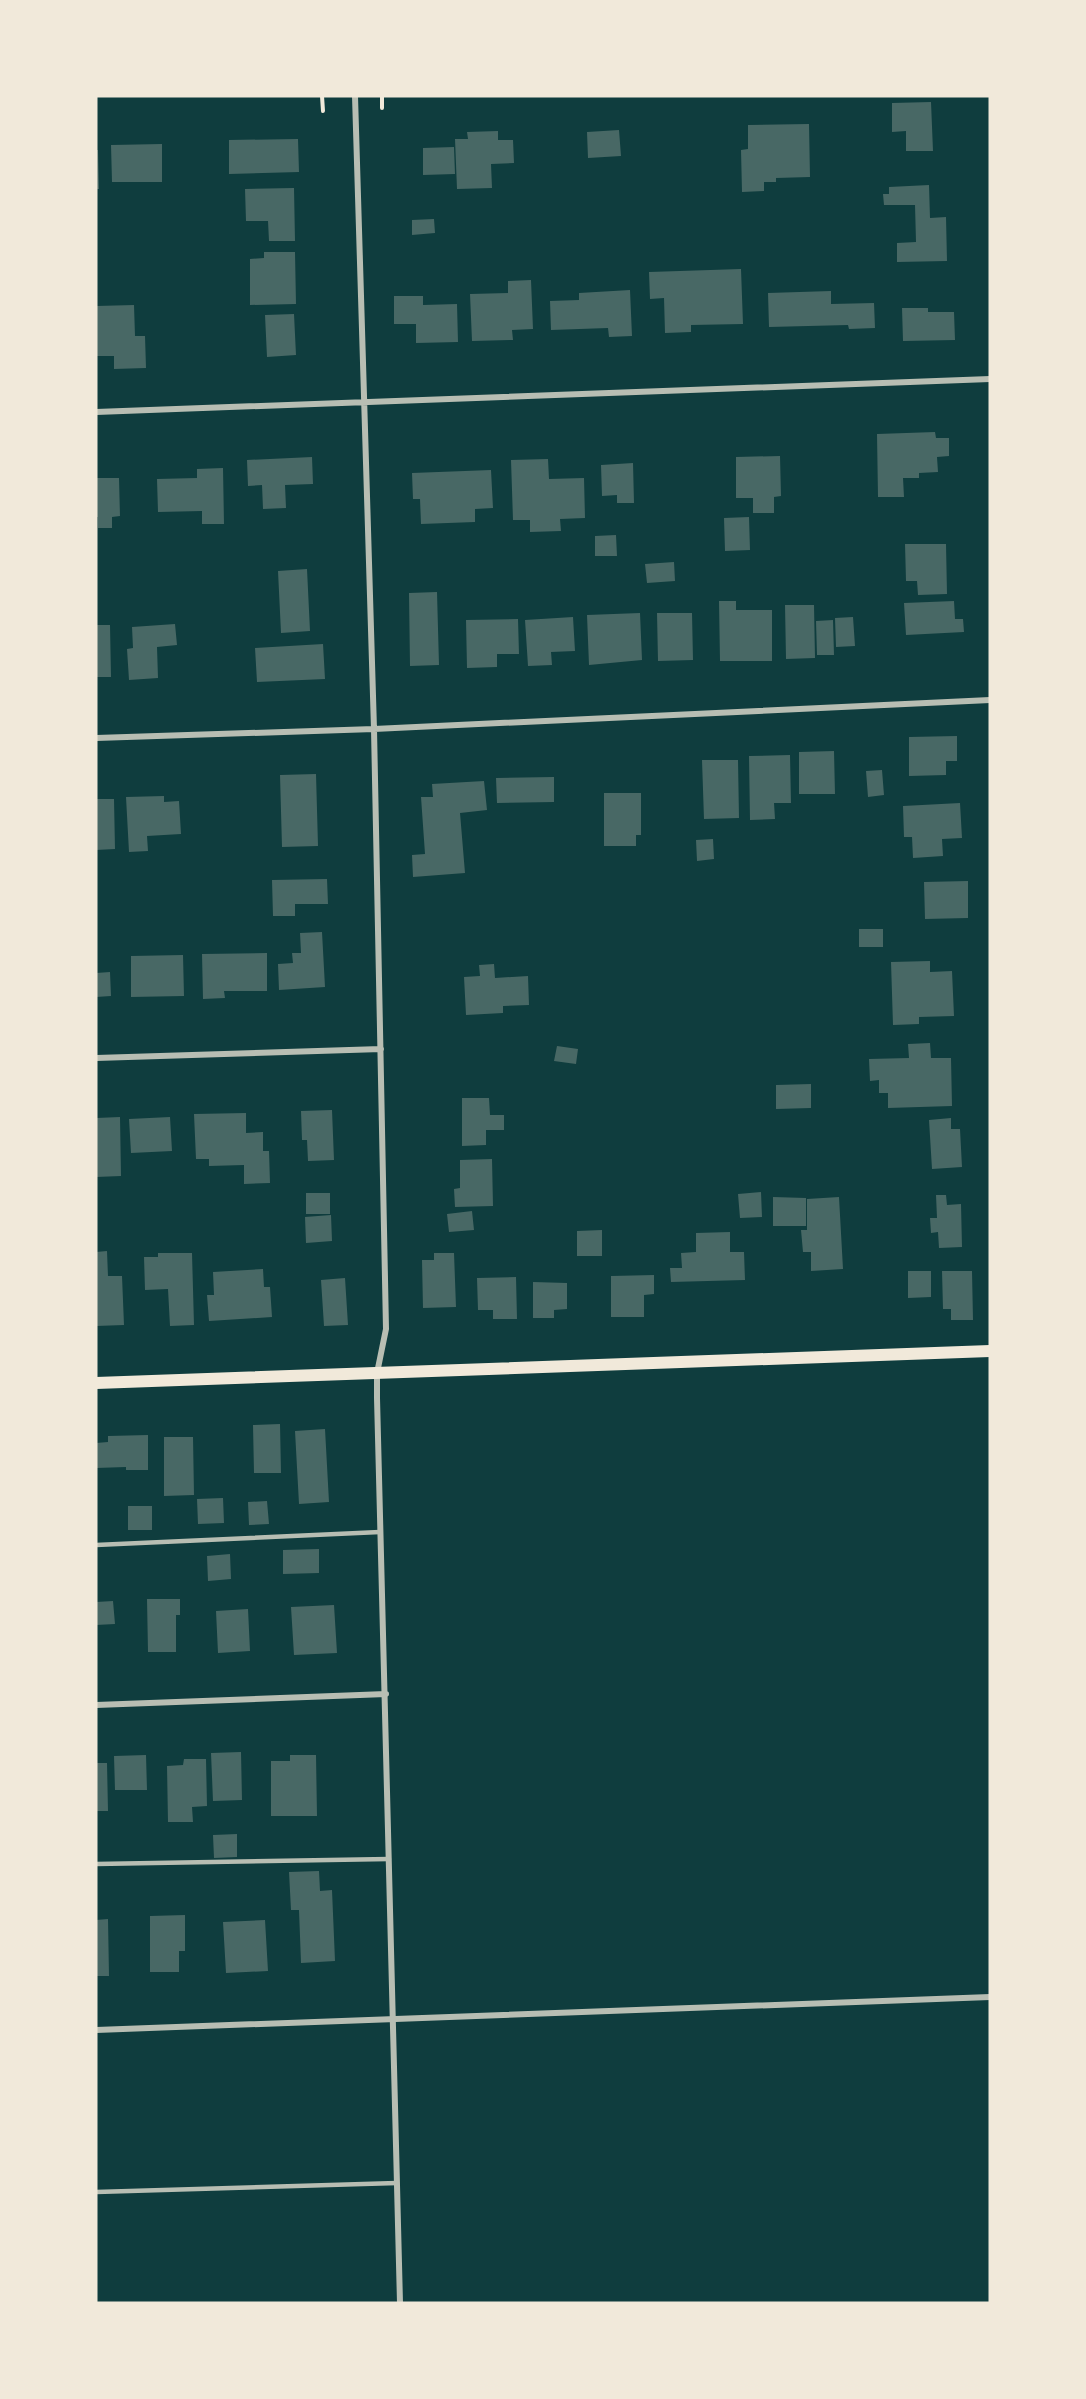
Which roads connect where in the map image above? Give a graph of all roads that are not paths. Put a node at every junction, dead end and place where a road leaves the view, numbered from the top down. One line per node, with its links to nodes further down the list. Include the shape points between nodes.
1 (355, 96): 3 (street)
2 (990, 379): 3 (street)
3 (364, 403): 4 (street); 6 (street)
4 (96, 412)
5 (990, 700): 6 (street)
6 (374, 729): 7 (street); 8 (street)
7 (96, 738)
8 (381, 1049): 9 (street); 11 (street, via 386,1329)
9 (96, 1058)
10 (990, 1351): 11 (main road)
11 (377, 1373): 12 (main road); 13 (street)
12 (96, 1383)
13 (380, 1532): 14 (lane); 15 (street)
14 (96, 1545)
15 (386, 1694): 16 (street); 17 (street)
16 (96, 1705)
17 (389, 1858): 18 (lane); 20 (street)
18 (96, 1863)
19 (990, 1997): 20 (street)
20 (392, 2019): 21 (street); 22 (street)
21 (96, 2030)
22 (397, 2183): 23 (lane); 24 (street)
23 (96, 2193)
24 (400, 2303)

